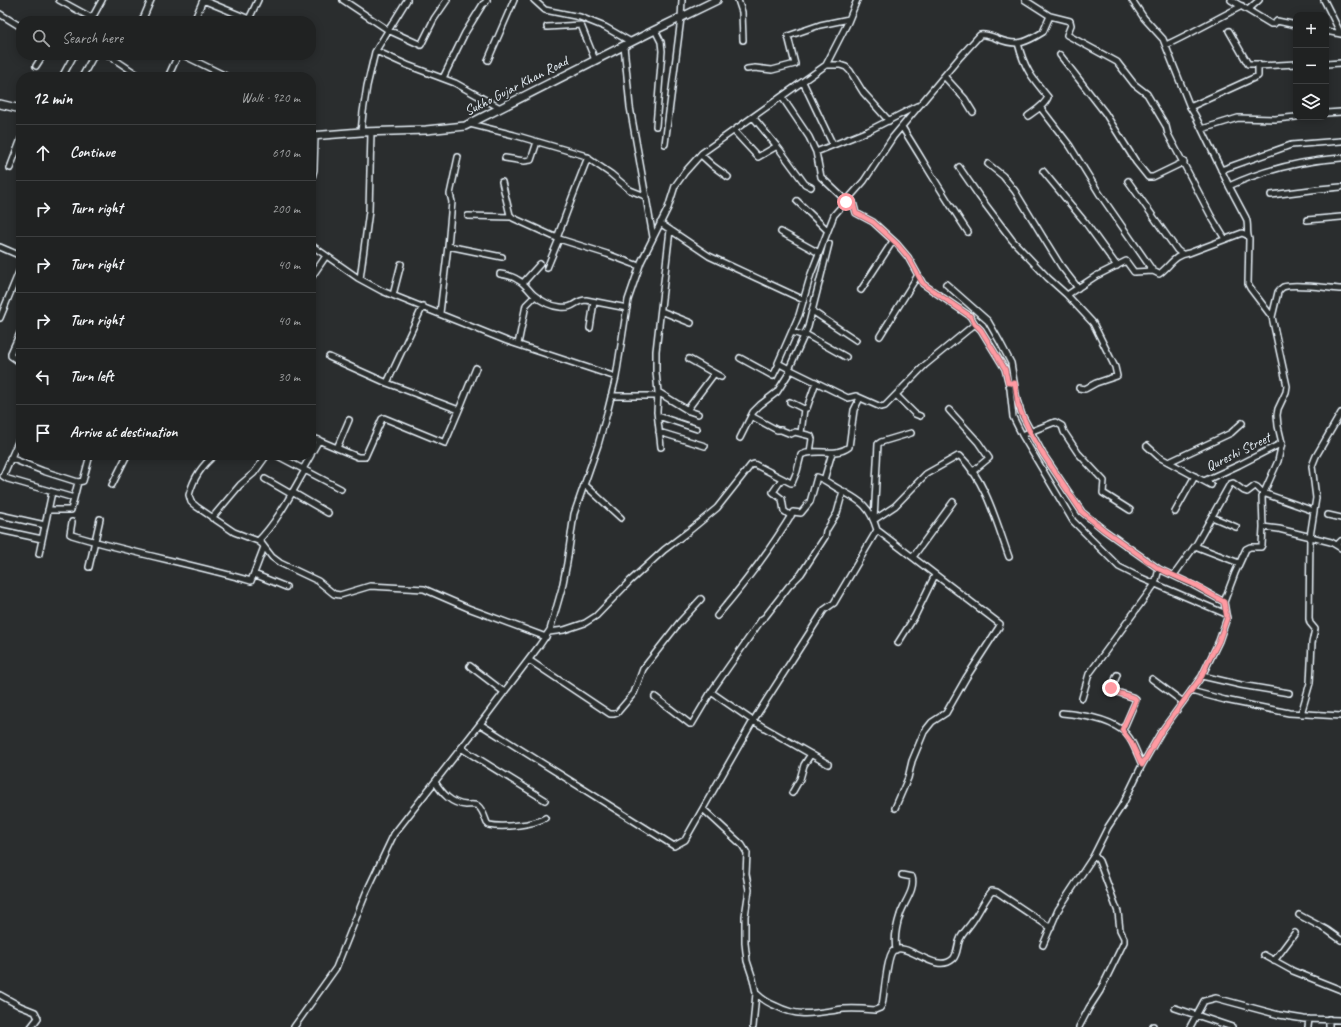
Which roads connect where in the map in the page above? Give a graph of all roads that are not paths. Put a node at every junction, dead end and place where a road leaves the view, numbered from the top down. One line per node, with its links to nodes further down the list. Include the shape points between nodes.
1 (59, 0): 24 (street)
2 (102, 0): 25 (street)
3 (151, 0): 26 (street)
4 (203, 0): 27 (street); 28 (street)
5 (258, 0): 29 (street)
6 (343, 0): 37 (street)
7 (407, 0): 37 (street)
8 (446, 0): 37 (street, via 421,45)
9 (486, 0): 70 (street, via 465,33)
10 (514, 0): 55 (street)
11 (534, 0): 43 (street, via 545,10 580,17 605,27)
12 (682, 0): 31 (street)
13 (717, 0): 31 (main road, Sukho Gujar Khan Road)
14 (738, 0): 42 (street, via 742,12)
15 (857, 0): 32 (street)
16 (1026, 0): 30 (street)
17 (1132, 0): 45 (street)
18 (1231, 0): 21 (street)
19 (1259, 0): 22 (street)
20 (1324, 0): 41 (street)
21 (1242, 6): 22 (street); 45 (street)
22 (1248, 10): 35 (street, via 1273,24 1277,21)
23 (2, 15): 33 (street); 34 (street)
24 (85, 16)
25 (94, 16)
26 (144, 16)
27 (196, 16)
28 (242, 16)
29 (250, 16)
30 (1050, 16): 44 (street, via 1044,32 1028,41); 106 (street, via 1070,21 1068,36 1113,59 1134,84 1147,94)
31 (681, 18): 38 (main road, Sukho Gujar Khan Road); 96 (street)
32 (849, 19): 60 (street); 63 (street, via 820,25 788,36 795,64 772,70)
33 (0, 22)
34 (16, 24)
35 (1293, 24)
36 (547, 27): 56 (street, via 581,25)
37 (388, 30): 47 (street)
38 (655, 30): 43 (main road, Sukho Gujar Khan Road); 87 (street, via 662,51)
39 (1229, 31): 62 (street, via 1248,64)
40 (1329, 32): 41 (street)
41 (1341, 34)
42 (743, 40)
43 (631, 42): 46 (main road, Sukho Gujar Khan Road)
44 (1018, 43): 69 (street, via 1005,42 982,34); 75 (street, via 1029,73 1048,97)
45 (1166, 45): 78 (street)
46 (624, 46): 56 (main road, Sukho Gujar Khan Road); 119 (street, via 629,100)
47 (376, 51): 70 (street); 91 (street, via 367,86)
48 (1060, 55): 106 (street, via 1105,113 1148,177 1154,177)
49 (40, 60): 61 (street)
50 (70, 60): 64 (street)
51 (91, 60): 65 (street)
52 (116, 60): 66 (street)
53 (176, 60): 67 (street)
54 (193, 60): 68 (street)
55 (488, 60)
56 (595, 60): 77 (main road, Sukho Gujar Khan Road)
57 (1341, 63): 59 (street)
58 (1293, 64): 62 (street)
59 (1329, 64)
60 (826, 65): 71 (street); 85 (street, via 846,67 863,92)
61 (36, 66)
62 (1258, 66): 78 (street, via 1257,77)
63 (747, 70)
64 (64, 72)
65 (85, 72)
66 (134, 72)
67 (170, 72)
68 (218, 72)
69 (944, 76): 74 (street); 79 (street, via 965,98)
70 (443, 78): 77 (street)
71 (803, 82): 72 (street); 97 (street)
72 (782, 96): 84 (street); 100 (street)
73 (0, 104): 76 (main road)
74 (919, 105): 85 (street); 88 (street)
75 (1040, 107): 82 (street); 153 (street, via 1070,146)
76 (16, 108)
77 (500, 108): 86 (main road, Sukho Gujar Khan Road)
78 (1190, 108): 89 (street)
79 (973, 112)
80 (1341, 112): 81 (street)
81 (1329, 113)
82 (1028, 116)
83 (1293, 117): 89 (street, via 1238,118)
84 (753, 118): 90 (street); 98 (street)
85 (889, 121): 97 (street)
86 (470, 124): 92 (main road, Sukho Gujar Khan Road, via 426,130); 95 (street)
87 (656, 126)
88 (902, 127): 120 (street); 130 (street)
89 (1202, 130): 110 (street)
90 (734, 131): 98 (street, via 758,157); 101 (street)
91 (361, 132): 92 (main road, Sukho Gujar Khan Road); 93 (main road, Sukho Gujar Khan Road)
92 (371, 132): 156 (street, via 370,211)
93 (316, 136)
94 (1341, 141): 110 (street, via 1291,146)
95 (537, 142): 103 (street, via 531,160); 104 (street)
96 (665, 144)
97 (833, 145): 100 (street)
98 (777, 146): 116 (street, via 805,184)
99 (16, 152): 109 (street)
100 (816, 152): 120 (street, via 821,177)
101 (700, 155): 112 (street); 126 (street, via 675,186)
102 (458, 157): 137 (street, via 450,194 452,202)
103 (505, 158)
104 (588, 158): 119 (street, via 630,190); 133 (street)
105 (1341, 158): 115 (street, via 1276,168 1248,176)
106 (1184, 162): 134 (street)
107 (988, 164): 160 (street, via 1015,191)
108 (959, 167): 164 (street, via 1012,240)
109 (10, 168)
110 (1221, 170): 115 (street)
111 (1043, 171): 150 (street)
112 (728, 177)
113 (1128, 181): 142 (street)
114 (502, 182): 123 (street)
115 (1228, 186): 131 (street, via 1248,222)
116 (811, 187)
117 (1341, 187): 118 (street)
118 (1271, 195)
119 (645, 196): 132 (street)
120 (849, 200): 128 (street, via 834,215); 135 (street, via 856,213 873,222)
121 (796, 201): 128 (street)
122 (468, 216): 123 (street)
123 (511, 217): 133 (street)
124 (1341, 217): 125 (street)
125 (1307, 220)
126 (660, 223): 127 (street); 132 (street)
127 (670, 230): 166 (street, via 709,256); 171 (street)
128 (827, 230): 140 (street)
129 (781, 232): 140 (street)
130 (968, 232)
131 (1247, 235): 134 (street, via 1242,233); 174 (street, via 1248,284)
132 (653, 237): 149 (street)
133 (558, 239): 149 (street); 151 (street)
134 (1225, 239): 142 (street)
135 (893, 241): 155 (street, via 908,257); 162 (street)
136 (829, 244): 146 (street)
137 (448, 246): 144 (street); 172 (street)
138 (0, 247): 141 (street)
139 (316, 249): 143 (street)
140 (819, 253): 145 (street)
141 (16, 254)
142 (1182, 254): 153 (street, via 1159,274)
143 (326, 256): 152 (street); 156 (street)
144 (502, 257)
145 (817, 259): 146 (street); 166 (street)
146 (823, 262): 170 (street)
147 (401, 264): 163 (street)
148 (540, 264): 158 (street)
149 (639, 266): 169 (street)
150 (1117, 266): 153 (street, via 1126,261 1134,272); 160 (street)
151 (547, 268)
152 (316, 271)
153 (1153, 271)
154 (500, 274): 158 (street, via 511,276)
155 (918, 275): 173 (street, via 923,284); 181 (street)
156 (360, 279): 163 (street)
157 (16, 280): 175 (street)
158 (523, 283): 165 (street)
159 (946, 284): 173 (street)
160 (1078, 288): 164 (street)
161 (1341, 289): 174 (street, via 1307,286 1280,288)
162 (861, 290)
163 (394, 295): 168 (street)
164 (1067, 295): 199 (street, via 1093,324 1118,374 1085,389)
165 (535, 296): 167 (street, via 552,306 562,308 572,307 581,300); 184 (street, via 526,305)
166 (804, 300): 179 (street)
167 (594, 302): 169 (street); 178 (street)
168 (423, 306): 172 (street); 197 (street)
169 (627, 308): 194 (street)
170 (812, 310): 180 (street); 182 (street)
171 (661, 311): 176 (street); 200 (street, via 656,351)
172 (440, 313): 184 (street)
173 (973, 313): 177 (street); 198 (street, via 988,322 1012,363)
174 (1272, 317): 223 (street, via 1287,386 1277,415)
175 (0, 318)
176 (691, 323)
177 (975, 324): 198 (street); 201 (street, via 925,365)
178 (590, 328)
179 (794, 332): 180 (street); 190 (street, via 779,358)
180 (804, 335): 186 (street); 192 (street)
181 (880, 336)
182 (856, 340)
183 (16, 342): 189 (street, via 11,353)
184 (518, 344): 194 (street)
185 (329, 357): 197 (street)
186 (846, 357)
187 (740, 358): 190 (street, via 773,376)
188 (689, 359): 193 (street)
189 (16, 360)
190 (780, 365): 192 (street)
191 (476, 368): 206 (street)
192 (789, 369): 196 (street); 212 (street, via 776,392)
193 (714, 374): 195 (street); 207 (street)
194 (616, 377): 202 (street)
195 (721, 377)
196 (816, 382): 203 (street, via 848,398); 205 (street, via 807,408)
197 (387, 383): 206 (street)
198 (1012, 383): 220 (street); 220 (street, via 1014,417)
199 (1079, 388)
200 (658, 394): 202 (street); 207 (street); 211 (street)
201 (896, 395): 203 (street, via 881,407); 213 (street)
202 (611, 396): 248 (street)
203 (860, 398): 231 (street, via 854,410 849,447)
204 (790, 402): 205 (street)
205 (804, 409): 218 (street)
206 (459, 410): 229 (street, via 445,443 385,418 382,419 365,457 358,457)
207 (687, 410): 210 (street)
208 (949, 410): 241 (street, via 989,458)
209 (1341, 413): 260 (street, via 1312,466 1316,498)
210 (698, 414)
211 (658, 416): 216 (street); 217 (street)
212 (751, 416): 218 (street, via 776,430 791,434); 221 (street)
213 (920, 416)
214 (349, 420): 229 (street)
215 (1242, 423): 239 (street, via 1231,433)
216 (697, 429)
217 (659, 432): 226 (street); 228 (street)
218 (801, 433): 230 (street, via 812,437)
219 (911, 433): 271 (street, via 878,444)
220 (1026, 433): 259 (street, via 1055,422 1062,426 1078,453 1104,481 1103,493); 291 (street, via 1082,512); 295 (street, via 1073,521 1118,567)
221 (740, 438)
222 (318, 440): 224 (street); 229 (street)
223 (1282, 443): 246 (street, Qureshi Street); 255 (street, via 1278,461)
224 (316, 444)
225 (16, 445): 232 (street)
226 (705, 446)
227 (1147, 446): 239 (street)
228 (661, 447)
229 (337, 448)
230 (810, 452): 231 (street); 244 (street, via 801,455 798,471 792,483)
231 (832, 453): 245 (street)
232 (10, 458): 247 (street); 253 (street, via 3,473 4,477)
233 (88, 460): 247 (street, via 82,481)
234 (124, 460): 249 (street)
235 (209, 460): 267 (street, via 193,481 189,495 193,505)
236 (263, 460): 267 (street)
237 (286, 460): 240 (street)
238 (308, 460): 240 (street)
239 (1169, 462): 242 (street)
240 (304, 469): 251 (street); 254 (street)
241 (972, 472): 271 (street, via 968,464 958,456 926,474 895,506); 288 (street, via 993,513)
242 (1194, 476): 246 (street); 261 (street)
243 (265, 479): 254 (street)
244 (782, 479): 265 (street, via 773,492 782,499 784,511); 301 (street, via 754,464 751,465 717,508 664,550 596,616 585,623)
245 (824, 480): 252 (street); 265 (street, via 817,477 810,502 801,513 793,512)
246 (1204, 481): 250 (street)
247 (78, 482): 256 (street)
248 (584, 484): 268 (street); 301 (street, via 574,514 566,569)
249 (112, 485)
250 (1211, 485)
251 (341, 489)
252 (843, 491): 271 (street, via 865,506); 311 (street, via 838,514 826,530 825,538 801,574 762,619)
253 (52, 492): 256 (street); 258 (street)
254 (291, 493): 262 (street); 282 (street, via 270,528)
255 (1264, 493): 260 (street); 266 (street, via 1255,486 1247,492 1234,483 1230,484); 275 (street)
256 (74, 498): 258 (street, via 71,510)
257 (953, 502): 287 (street)
258 (48, 510): 273 (street)
259 (1130, 510)
260 (1314, 511): 278 (street)
261 (1175, 512)
262 (328, 513)
263 (0, 515): 273 (street)
264 (1328, 515): 269 (street)
265 (791, 516): 300 (street, via 746,582)
266 (1212, 517): 274 (street); 283 (street)
267 (212, 518): 282 (street, via 234,532)
268 (621, 518)
269 (1341, 518)
270 (100, 519): 281 (street)
271 (874, 520): 277 (street)
272 (72, 522): 281 (street, via 70,535)
273 (44, 525): 279 (street)
274 (1236, 526)
275 (1264, 527): 278 (street); 289 (street, via 1261,547 1246,549)
276 (0, 530): 279 (street)
277 (877, 530): 287 (street); 319 (street, via 834,603 824,610)
278 (1310, 537): 285 (street, via 1331,542); 317 (street, via 1309,619 1314,629 1310,683)
279 (42, 540): 286 (street)
280 (1341, 541): 285 (street)
281 (95, 542): 290 (street); 292 (street, via 251,581)
282 (258, 542): 284 (street)
283 (1195, 546): 289 (street); 294 (street)
284 (264, 547): 292 (street); 302 (street, via 280,563 318,582 337,595 370,586 418,588)
285 (1339, 547)
286 (39, 554)
287 (913, 557): 293 (street)
288 (1009, 558)
289 (1240, 563): 298 (street)
290 (89, 568)
291 (1159, 570): 294 (street); 295 (street)
292 (254, 574): 296 (street)
293 (935, 574): 303 (street, via 915,616); 329 (street, via 1000,624 946,713 932,722 924,732)
294 (1174, 575): 298 (street)
295 (1156, 582): 299 (street); 314 (street, via 1089,674)
296 (286, 587)
297 (702, 600): 304 (street, via 679,623 643,669 634,693 617,713 610,714)
298 (1224, 603): 299 (street)
299 (1226, 613): 307 (street, via 1227,618 1219,641)
300 (717, 616)
301 (549, 632): 302 (street)
302 (546, 637): 304 (street)
303 (898, 643)
304 (529, 660): 310 (street)
305 (470, 666): 310 (street)
306 (1117, 675): 321 (street, via 1111,690 1136,700)
307 (1202, 676): 309 (street); 312 (street)
308 (1152, 679): 315 (street)
309 (1191, 691): 315 (street); 317 (street)
310 (504, 692): 320 (street)
311 (711, 692): 313 (street, via 692,724); 319 (street)
312 (1289, 693)
313 (655, 697)
314 (1082, 698)
315 (1183, 702): 325 (street, via 1161,732)
316 (1062, 713): 321 (street, via 1104,721)
317 (1301, 714): 318 (street)
318 (1341, 716)
319 (753, 721): 323 (street); 330 (street)
320 (480, 724): 322 (street); 330 (street, via 674,846 685,840)
321 (1122, 730): 325 (street)
322 (461, 748): 326 (street); 328 (street)
323 (811, 754): 324 (street); 327 (street)
324 (828, 764)
325 (1142, 765): 332 (street)
326 (434, 782): 331 (street, via 442,793 458,804 479,807 489,825 527,824); 351 (street, via 394,834 366,893 336,968)
327 (792, 793)
328 (545, 800)
329 (895, 808)
330 (703, 809): 343 (street, via 748,853 746,874 749,890 745,916 745,943)
331 (545, 818)
332 (1094, 855): 335 (street, via 1058,910); 353 (street, via 1099,861 1118,912 1124,942)
333 (902, 875): 339 (street, via 913,879 897,923 894,938)
334 (1300, 915): 337 (street)
335 (1051, 928): 338 (street); 339 (street, via 992,891 960,939 953,959 934,963 906,950)
336 (1295, 933): 341 (street)
337 (1341, 940)
338 (1043, 945)
339 (896, 950): 343 (street, via 890,954 882,1005 875,1010 846,1008 823,1013 797,1014 762,1000)
340 (1264, 955): 341 (street)
341 (1274, 961): 342 (street)
342 (1341, 990)
343 (756, 993): 352 (street)
344 (0, 995): 350 (street, via 35,1012 38,1018)
345 (1175, 1008): 346 (street)
346 (1196, 1015): 347 (street, via 1204,1001 1216,998 1280,1015); 354 (street); 355 (street)
347 (1309, 1019): 348 (street); 356 (street)
348 (1330, 1019): 349 (street); 357 (street)
349 (1341, 1020)
350 (31, 1027)
351 (294, 1027)
352 (753, 1027)
353 (1079, 1027)
354 (1190, 1027)
355 (1232, 1027)
356 (1308, 1027)
357 (1329, 1027)

